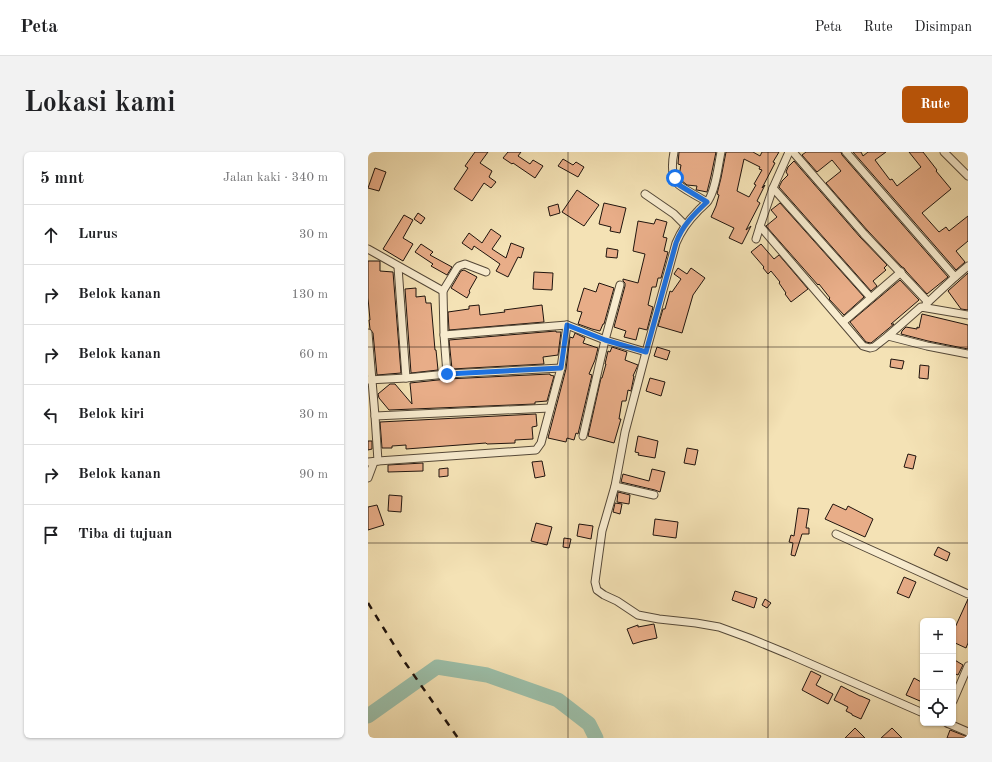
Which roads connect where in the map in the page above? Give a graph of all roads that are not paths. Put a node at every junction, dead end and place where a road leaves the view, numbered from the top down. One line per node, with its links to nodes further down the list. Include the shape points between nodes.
1 (674, 152): 10 (street, via 672,168 677,183)
2 (721, 152): 10 (street, via 713,191)
3 (789, 152): 8 (street)
4 (793, 152): 18 (street, via 864,234)
5 (846, 152): 19 (street)
6 (944, 152): 7 (street)
7 (968, 176)
8 (773, 188): 12 (street); 22 (street)
9 (645, 194): 11 (street)
10 (707, 202): 11 (street)
11 (686, 225): 32 (street, via 676,243)
12 (760, 226): 13 (street); 26 (street)
13 (756, 239)
14 (368, 249): 16 (street)
15 (968, 266): 19 (street)
16 (398, 267): 21 (street); 36 (street)
17 (486, 272): 21 (street, via 462,264 456,268)
18 (902, 272): 22 (street); 23 (street)
19 (955, 277): 23 (street)
20 (620, 285): 31 (street)
21 (443, 291): 29 (street)
22 (871, 298): 26 (street)
23 (928, 302): 24 (street)
24 (922, 307): 25 (street); 30 (street)
25 (968, 315)
26 (843, 322): 30 (street, via 867,348 874,347)
27 (567, 325): 29 (street); 31 (street); 34 (street)
28 (368, 333): 37 (street)
29 (444, 335): 35 (street)
30 (888, 336): 33 (street)
31 (605, 340): 32 (street); 40 (street)
32 (646, 352): 43 (street, via 625,432)
33 (968, 354)
34 (561, 368): 35 (street); 38 (street)
35 (447, 374): 36 (street)
36 (406, 378): 37 (street)
37 (370, 380): 39 (street)
38 (550, 408): 39 (street); 41 (street, via 541,443 536,450)
39 (376, 416): 41 (street)
40 (583, 436)
41 (373, 462): 42 (street)
42 (368, 478)
43 (615, 486): 44 (street); 49 (street, via 602,531 595,582 600,593 638,615 719,627 749,638)
44 (654, 494)
45 (836, 534): 46 (street)
46 (968, 594)
47 (968, 666): 48 (street)
48 (956, 694)
49 (920, 712)
50 (955, 726): 51 (street)
51 (968, 732)

